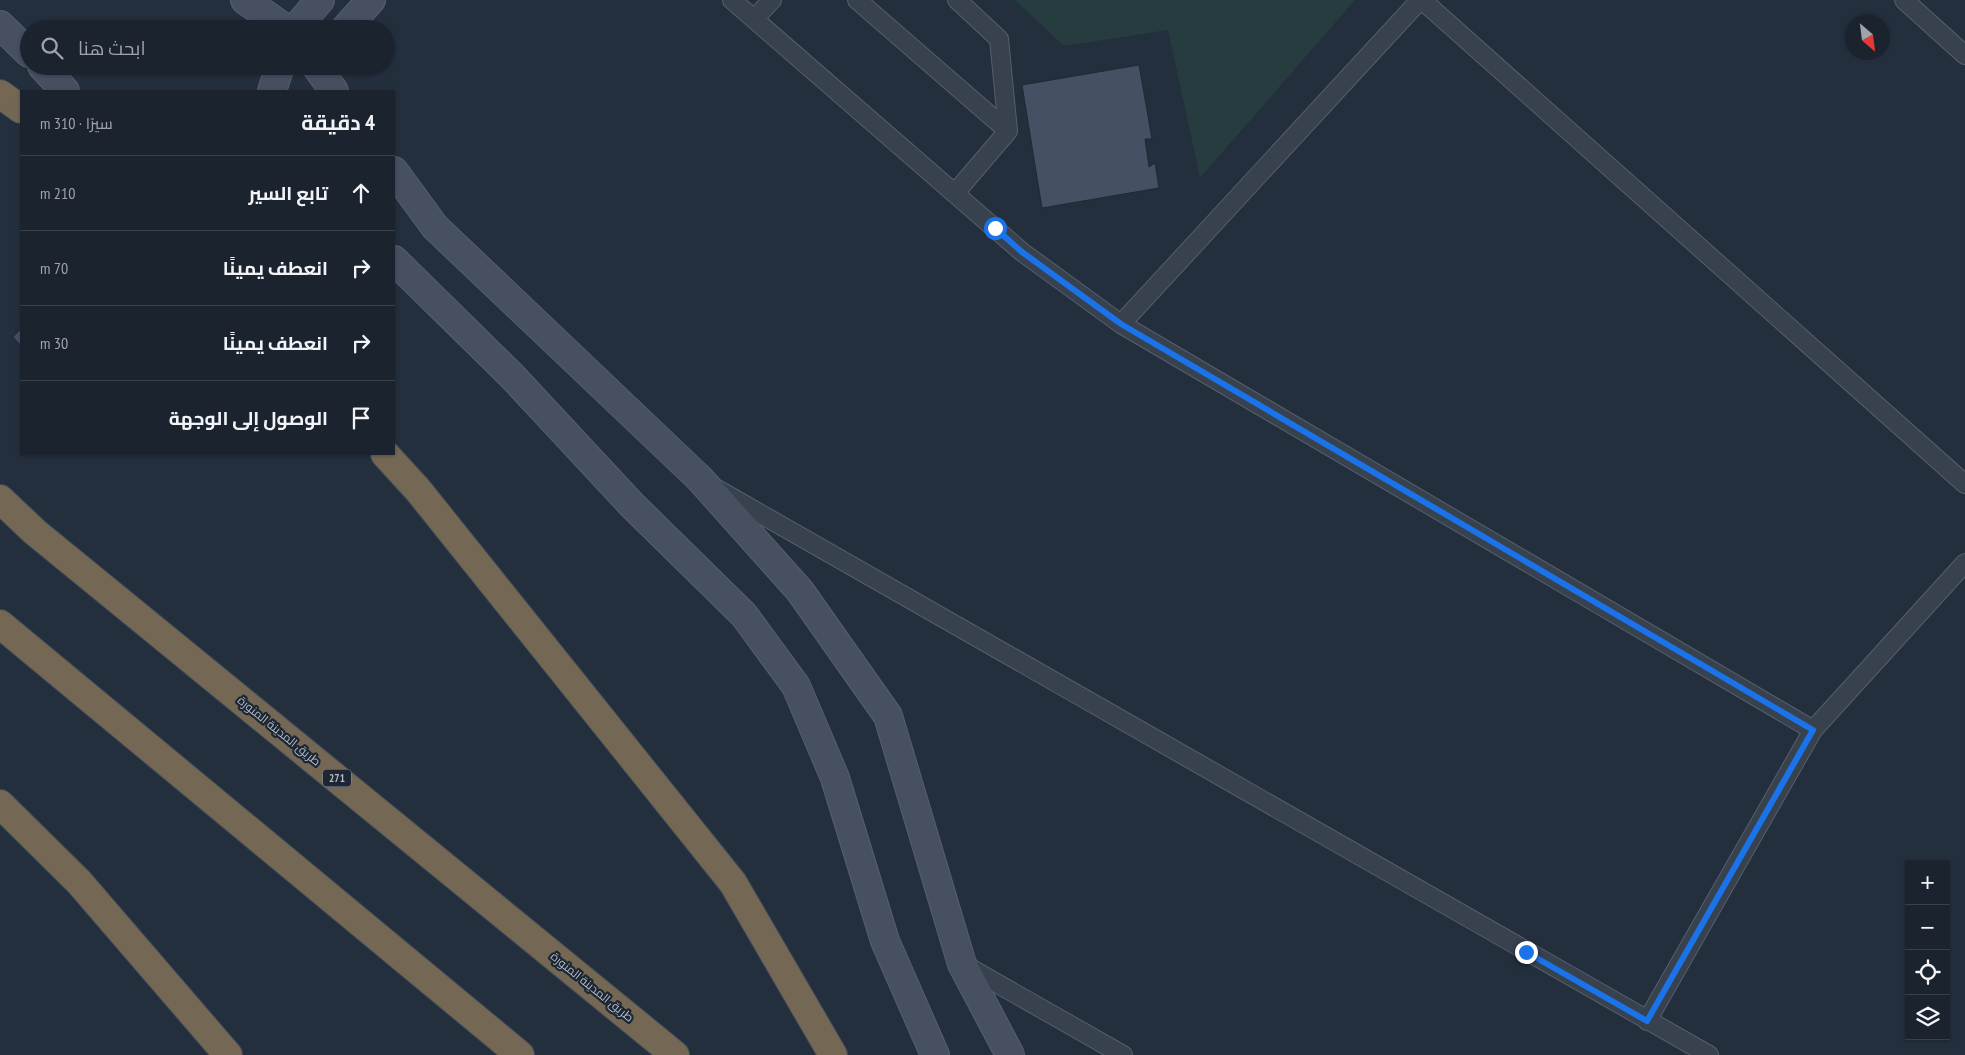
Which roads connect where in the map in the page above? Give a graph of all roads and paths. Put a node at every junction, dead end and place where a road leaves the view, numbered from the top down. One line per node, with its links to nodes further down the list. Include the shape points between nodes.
1 (245, 0): 11 (street)
2 (320, 0): 12 (street)
3 (371, 0): 13 (street)
4 (732, 0): 10 (lane)
5 (772, 0): 10 (lane)
6 (857, 0): 25 (lane)
7 (957, 0): 25 (lane, via 999,39)
8 (1421, 0): 29 (lane); 32 (lane)
9 (1904, 0): 16 (lane)
10 (755, 18): 27 (lane)
11 (273, 20)
12 (303, 20)
13 (353, 20)
14 (0, 25): 15 (street)
15 (20, 44)
16 (1965, 55)
17 (50, 75): 20 (street)
18 (277, 75): 21 (street)
19 (322, 75): 22 (street)
20 (64, 90)
21 (272, 90)
22 (333, 90)
23 (0, 94): 24 (highway)
24 (20, 108)
25 (1008, 131): 27 (lane)
26 (395, 172): 31 (street, via 435,227)
27 (955, 193): 29 (lane, via 1022,252)
28 (395, 261): 44 (street, via 512,376 632,505 744,615 796,686 835,778 885,941)
29 (1121, 324): 36 (lane)
30 (386, 455): 43 (highway, via 418,490 733,883)
31 (700, 479): 38 (street, via 800,591 888,716); 39 (lane)
32 (1965, 484)
33 (0, 499): 42 (highway, طريق المدينة المنورة / 271, via 35,532)
34 (1965, 563): 36 (lane)
35 (0, 624): 41 (highway)
36 (1813, 730): 39 (lane)
37 (0, 804): 40 (highway, via 80,882)
38 (962, 964): 45 (street); 46 (lane)
39 (1647, 1021): 47 (lane)
40 (228, 1055)
41 (520, 1055)
42 (675, 1055)
43 (833, 1055)
44 (935, 1055)
45 (1010, 1055)
46 (1124, 1055)
47 (1709, 1055)

